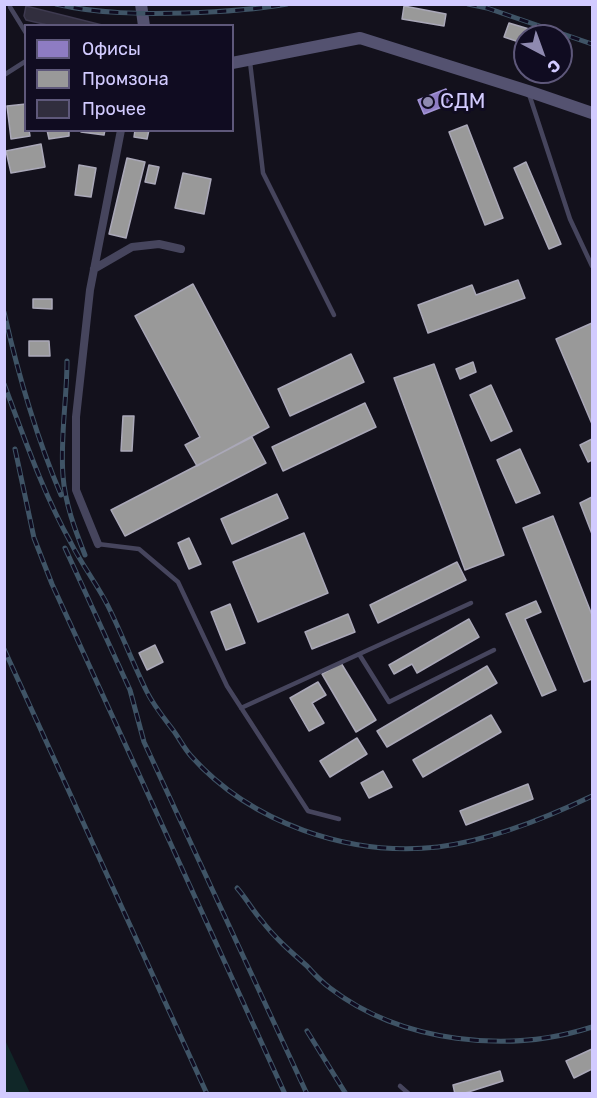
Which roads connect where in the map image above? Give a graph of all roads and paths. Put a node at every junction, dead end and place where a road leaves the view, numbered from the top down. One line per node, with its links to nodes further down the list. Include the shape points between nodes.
1 (141, 4): 3 (street)
2 (10, 7): 4 (lane)
3 (144, 24)
4 (24, 30)
5 (250, 60): 7 (street); 9 (street, via 360,38); 15 (lane, via 263,173)
6 (24, 63): 8 (lane)
7 (234, 63)
8 (4, 75)
9 (528, 91): 10 (street); 13 (lane, via 570,219)
10 (592, 113)
11 (121, 132): 14 (street)
12 (181, 249): 14 (street, via 159,244 132,247)
13 (592, 266)
14 (94, 268): 16 (street, via 76,417 76,490)
15 (334, 315)
16 (98, 544): 20 (lane, via 139,549 178,582)
17 (471, 603): 19 (lane)
18 (494, 650): 19 (lane, via 388,702)
19 (359, 654): 20 (lane)
20 (241, 708): 21 (lane, via 308,811)
21 (339, 819)
22 (400, 1086): 23 (lane)
23 (409, 1094)

